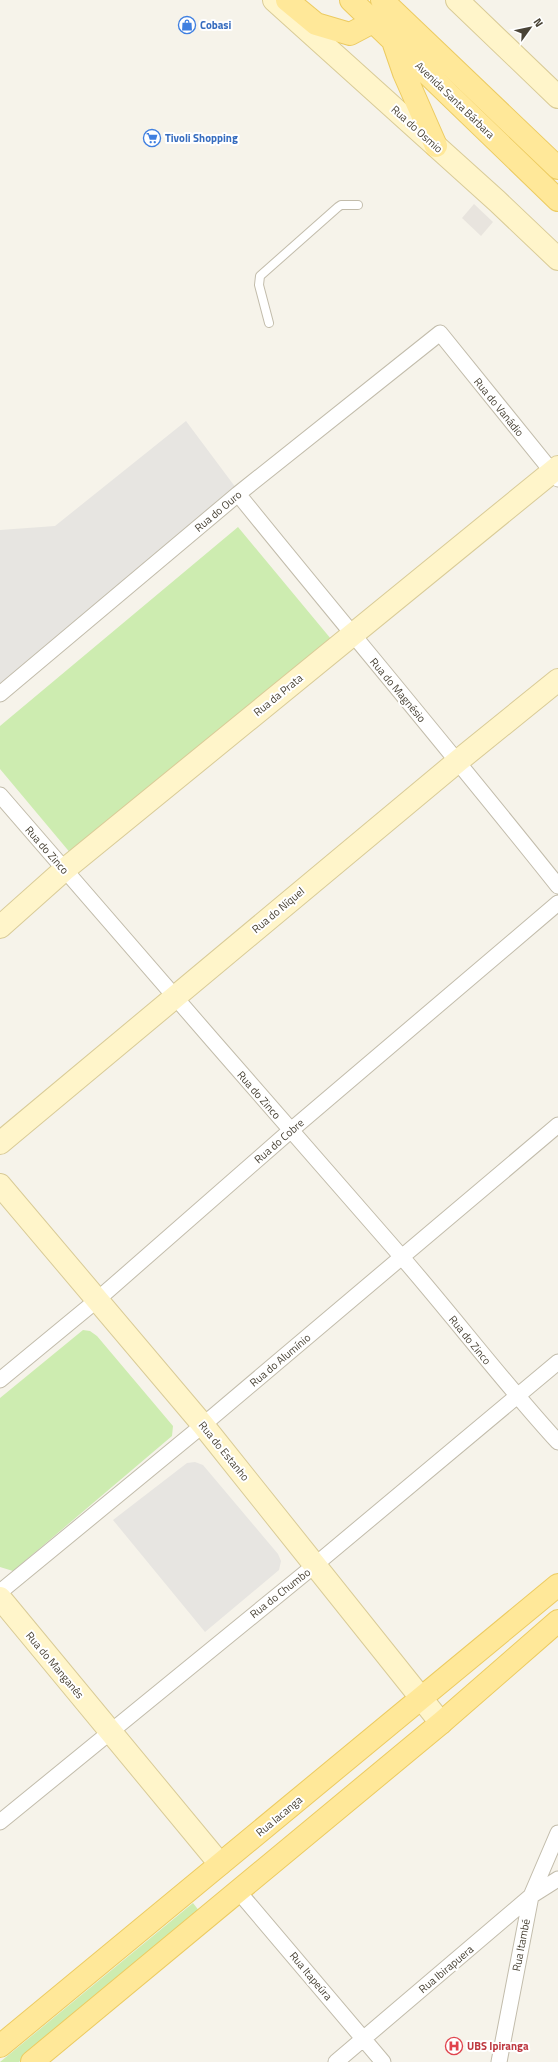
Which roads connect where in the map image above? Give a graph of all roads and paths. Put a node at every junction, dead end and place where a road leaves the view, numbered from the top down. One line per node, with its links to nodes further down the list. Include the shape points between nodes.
1 (274, 0): 9 (street, Rua do Osmio)
2 (287, 0): 6 (main road, via 316,24 340,32 350,34)
3 (352, 0): 6 (main road, Avenida Santa Bárbara)
4 (457, 0): 8 (street)
5 (391, 4): 6 (main road); 10 (main road, Avenida Santa Bárbara)
6 (375, 22): 7 (main road, Avenida Santa Bárbara)
7 (392, 39): 9 (main road); 11 (main road, Avenida Santa Bárbara)
8 (558, 97)
9 (436, 146): 13 (street, Rua do Osmio)
10 (558, 168)
11 (558, 200)
12 (358, 205): 14 (lane, via 338,207 260,276 259,285)
13 (558, 260)
14 (269, 323)
15 (440, 333): 16 (street, Rua do Vanádio); 17 (street, Rua do Ouro)
16 (556, 473): 18 (street, Rua da Prata)
17 (238, 494): 18 (street, Rua do Magnésio); 20 (street, Rua do Ouro)
18 (352, 635): 21 (street, Rua do Magnésio); 23 (street, Rua da Prata)
19 (558, 680): 21 (street, Rua do Níquel)
20 (0, 694)
21 (458, 761): 24 (street, Rua do Magnésio); 27 (street, Rua do Níquel)
22 (0, 795): 23 (street, Rua do Zinco)
23 (64, 870): 26 (street, Rua da Prata); 27 (street, Rua do Zinco)
24 (558, 886)
25 (558, 903): 29 (street, Rua do Cobre)
26 (0, 927)
27 (174, 997): 29 (street, Rua do Zinco); 30 (street, Rua do Níquel)
28 (558, 1125): 32 (street, Rua do Alumínio)
29 (290, 1131): 32 (street, Rua do Zinco); 33 (street, Rua do Cobre)
30 (0, 1143)
31 (0, 1185): 33 (street, Rua do Estanho)
32 (402, 1257): 36 (street, Rua do Zinco); 37 (street, Rua do Alumínio)
33 (97, 1300): 35 (street, Rua do Cobre); 37 (street, Rua do Estanho)
34 (558, 1362): 36 (street, Rua do Chumbo)
35 (0, 1380)
36 (516, 1396): 38 (street, Rua do Zinco); 39 (street, Rua do Chumbo)
37 (203, 1426): 39 (street, Rua do Estanho); 41 (street, Rua do Alumínio)
38 (558, 1442)
39 (315, 1565): 44 (street, Rua do Estanho); 46 (street, Rua do Chumbo)
40 (558, 1585): 44 (main road, Rua Iacanga)
41 (0, 1592)
42 (0, 1598): 46 (street, Rua do Manganês)
43 (558, 1621): 45 (main road)
44 (421, 1698): 45 (street, Rua do Estanho); 49 (main road, Rua Iacanga)
45 (441, 1723): 51 (main road)
46 (110, 1732): 47 (street, Rua do Chumbo); 49 (street)
47 (0, 1822)
48 (558, 1833): 52 (street, Rua Itambé)
49 (220, 1864): 54 (main road, Rua Iacanga)
50 (558, 1879): 52 (street, Rua Ibirapuera)
51 (238, 1891): 53 (street, Rua Itapeúra); 55 (main road)
52 (531, 1896): 53 (street, Rua Ibirapuera); 58 (street, Rua Itambé)
53 (364, 2039): 56 (street, Rua Ibirapuera); 57 (street, Rua Itapeúra)
54 (0, 2046)
55 (32, 2062)
56 (336, 2062)
57 (383, 2062)
58 (499, 2062)

